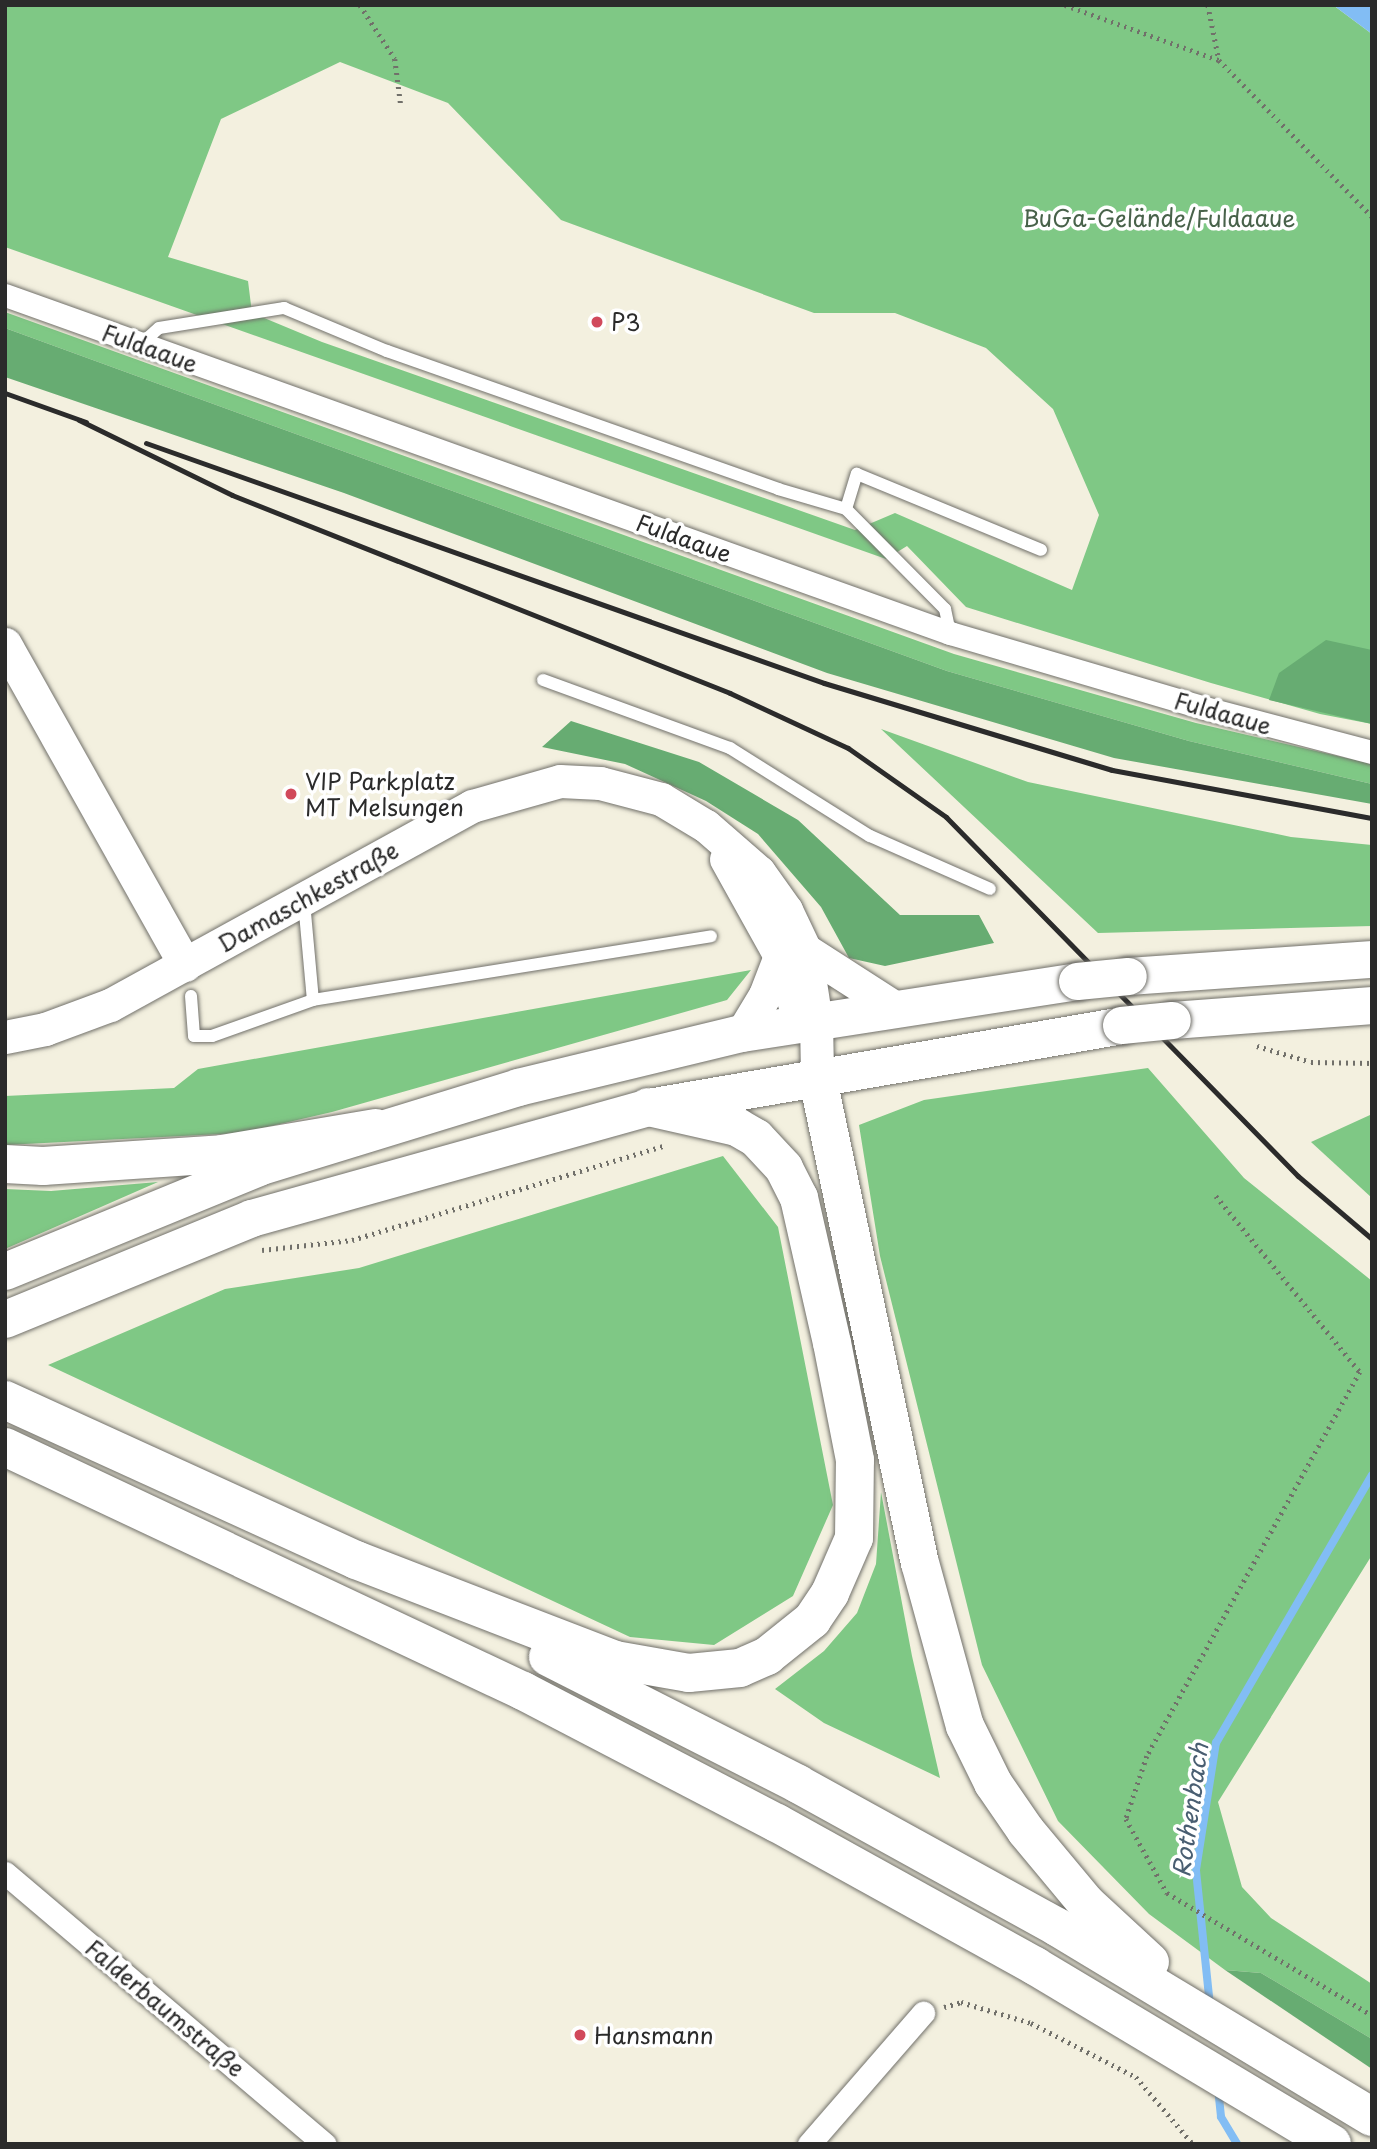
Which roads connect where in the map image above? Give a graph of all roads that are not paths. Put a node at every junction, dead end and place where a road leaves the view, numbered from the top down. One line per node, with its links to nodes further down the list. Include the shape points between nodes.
1 (5, 295): 2 (street, Fuldaaue)
2 (140, 345): 3 (lane, via 159,328 284,308 318,326 528,402); 5 (street, Fuldaaue)
3 (846, 509): 4 (lane, via 858,474); 5 (lane, via 945,609)
4 (1041, 550)
5 (950, 633): 8 (street, Fuldaaue)
6 (5, 644): 14 (street)
7 (542, 680): 9 (lane, via 730,747 870,836)
8 (1372, 752)
9 (990, 889)
10 (304, 898): 12 (street, Damaschkestraße, via 472,806 560,781 600,783 661,799 706,826); 14 (street, Damaschkestraße); 15 (lane)
11 (711, 936): 15 (lane)
12 (792, 953): 17 (street, Damaschkestraße); 18 (street, Damaschkestraße); 19 (street)
13 (1372, 958): 17 (main road, bridge, via 1077,981)
14 (188, 980): 15 (lane, via 194,1036 212,1036); 20 (street, Damaschkestraße, via 46,1029)
15 (313, 1000)
16 (1372, 1005): 21 (main road, bridge, via 1121,1025)
17 (897, 1009): 18 (main road)
18 (808, 1023): 19 (main road); 21 (street, Damaschkestraße)
19 (742, 1033): 23 (main road, via 518,1087)
20 (5, 1037)
21 (817, 1075): 22 (main road); 32 (highway, via 920,1563 965,1726 993,1783 1063,1876 1122,1938)
22 (648, 1107): 26 (main road, via 251,1218); 29 (highway, via 727,1123 756,1138 785,1168 799,1198 855,1460 854,1538 830,1593 812,1620 767,1657 740,1668 690,1673 603,1656)
23 (376, 1128): 24 (highway, via 222,1154 43,1166); 25 (main road, via 258,1167)
24 (5, 1164)
25 (5, 1271)
26 (5, 1319)
27 (5, 1400): 29 (highway)
28 (5, 1447): 36 (highway, via 523,1691 777,1823)
29 (356, 1560): 32 (highway, via 798,1784)
30 (5, 1873): 34 (street, Falderbaumstraße)
31 (923, 2013): 35 (street)
32 (1215, 2018): 33 (highway)
33 (1372, 2117)
34 (324, 2144)
35 (809, 2144)
36 (1332, 2144)

